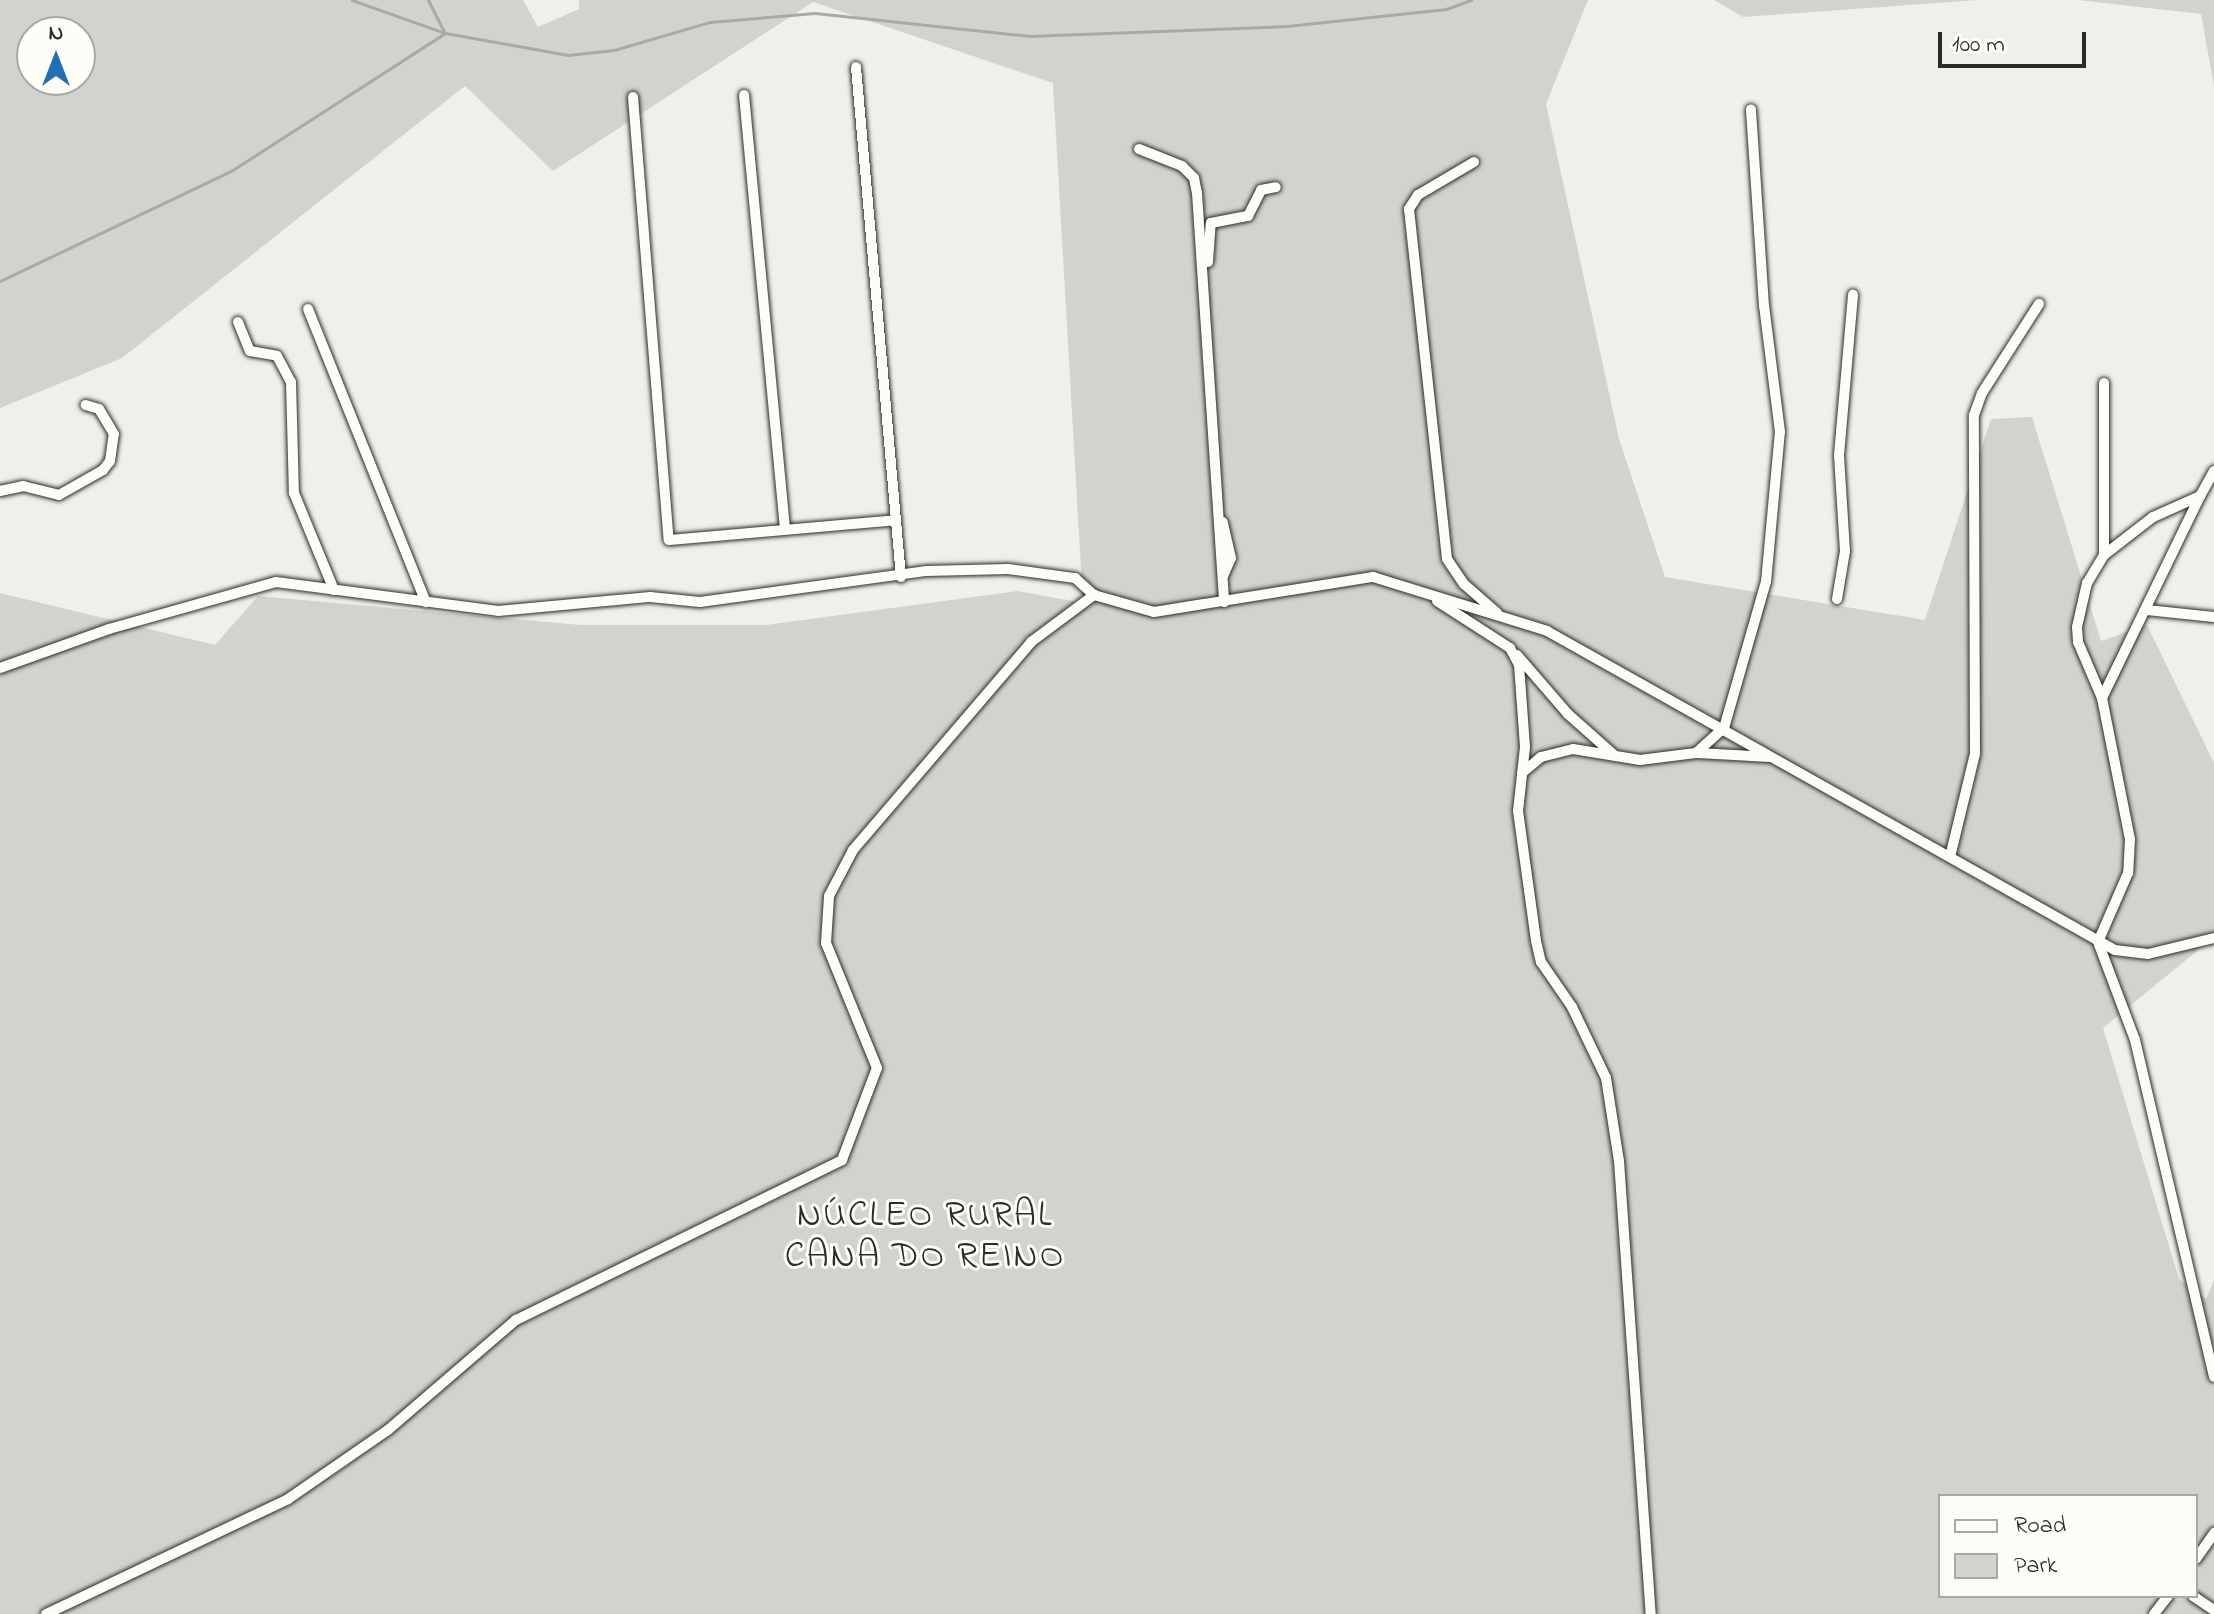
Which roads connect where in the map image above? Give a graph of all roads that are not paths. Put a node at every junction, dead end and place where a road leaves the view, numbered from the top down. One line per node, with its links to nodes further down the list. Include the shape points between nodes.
1 (856, 67): 17 (street)
2 (744, 95): 18 (street)
3 (633, 97): 18 (street, via 669,540)
4 (1751, 109): 34 (street, via 1764,306 1780,432 1766,582)
5 (1139, 149): 20 (street, via 1182,166 1194,178 1197,193)
6 (1474, 162): 29 (street, via 1418,195 1409,209 1447,559 1464,584)
7 (1276, 187): 20 (street, via 1261,190 1248,216 1217,220 1207,231 1224,525 1231,558)
8 (1853, 295): 25 (street, via 1839,455 1845,551)
9 (2039, 304): 39 (street, via 1982,393 1974,415 1975,754)
10 (308, 309): 26 (street)
11 (238, 322): 22 (street, via 250,351 277,356 291,382 294,493)
12 (2104, 383): 19 (street)
13 (86, 405): 15 (street, via 99,409 114,434 110,461 103,470 59,495 23,486)
14 (2214, 471): 16 (street)
15 (0, 491)
16 (2200, 496): 19 (street, via 2153,517); 28 (street)
17 (896, 520): 18 (street); 21 (street)
18 (785, 529)
19 (2104, 555): 33 (street, via 2087,583 2077,627 2078,642)
20 (1223, 576): 27 (street)
21 (901, 577): 23 (street, via 927,571 1008,569 1075,578); 26 (street, via 700,602 650,597 498,611)
22 (334, 590): 26 (street); 32 (street, via 276,582 109,629)
23 (1094, 595): 27 (street, via 1154,612); 48 (street, via 1031,642 853,850 829,896 826,943 877,1068 842,1160 516,1320 388,1430 288,1499)
24 (1433, 598): 27 (street, via 1373,577); 29 (street); 31 (street)
25 (1837, 599)
26 (426, 602)
27 (1224, 602)
28 (2147, 610): 30 (street); 33 (street)
29 (1499, 614): 34 (street, via 1547,631)
30 (2214, 617)
31 (1510, 648): 36 (street, via 1568,714); 38 (street, via 1519,665 1523,699)
32 (0, 668)
33 (2102, 698): 41 (street, via 2130,839 2128,873)
34 (1724, 728): 35 (street); 37 (street)
35 (1696, 753): 36 (street, via 1640,760); 37 (street)
36 (1614, 755): 38 (street, via 1554,752)
37 (1774, 757): 39 (street)
38 (1522, 773): 49 (street, via 1518,811 1541,962 1572,1007 1606,1078 1619,1161)
39 (1950, 857): 41 (street)
40 (2214, 938): 41 (street, via 2148,954)
41 (2098, 942): 42 (street, via 2135,1040)
42 (2214, 1377)
43 (2214, 1533): 44 (street)
44 (2198, 1556)
45 (2166, 1598): 50 (street)
46 (2196, 1598): 47 (street)
47 (2214, 1610)
48 (46, 1614)
49 (1651, 1614)
50 (2154, 1614)

